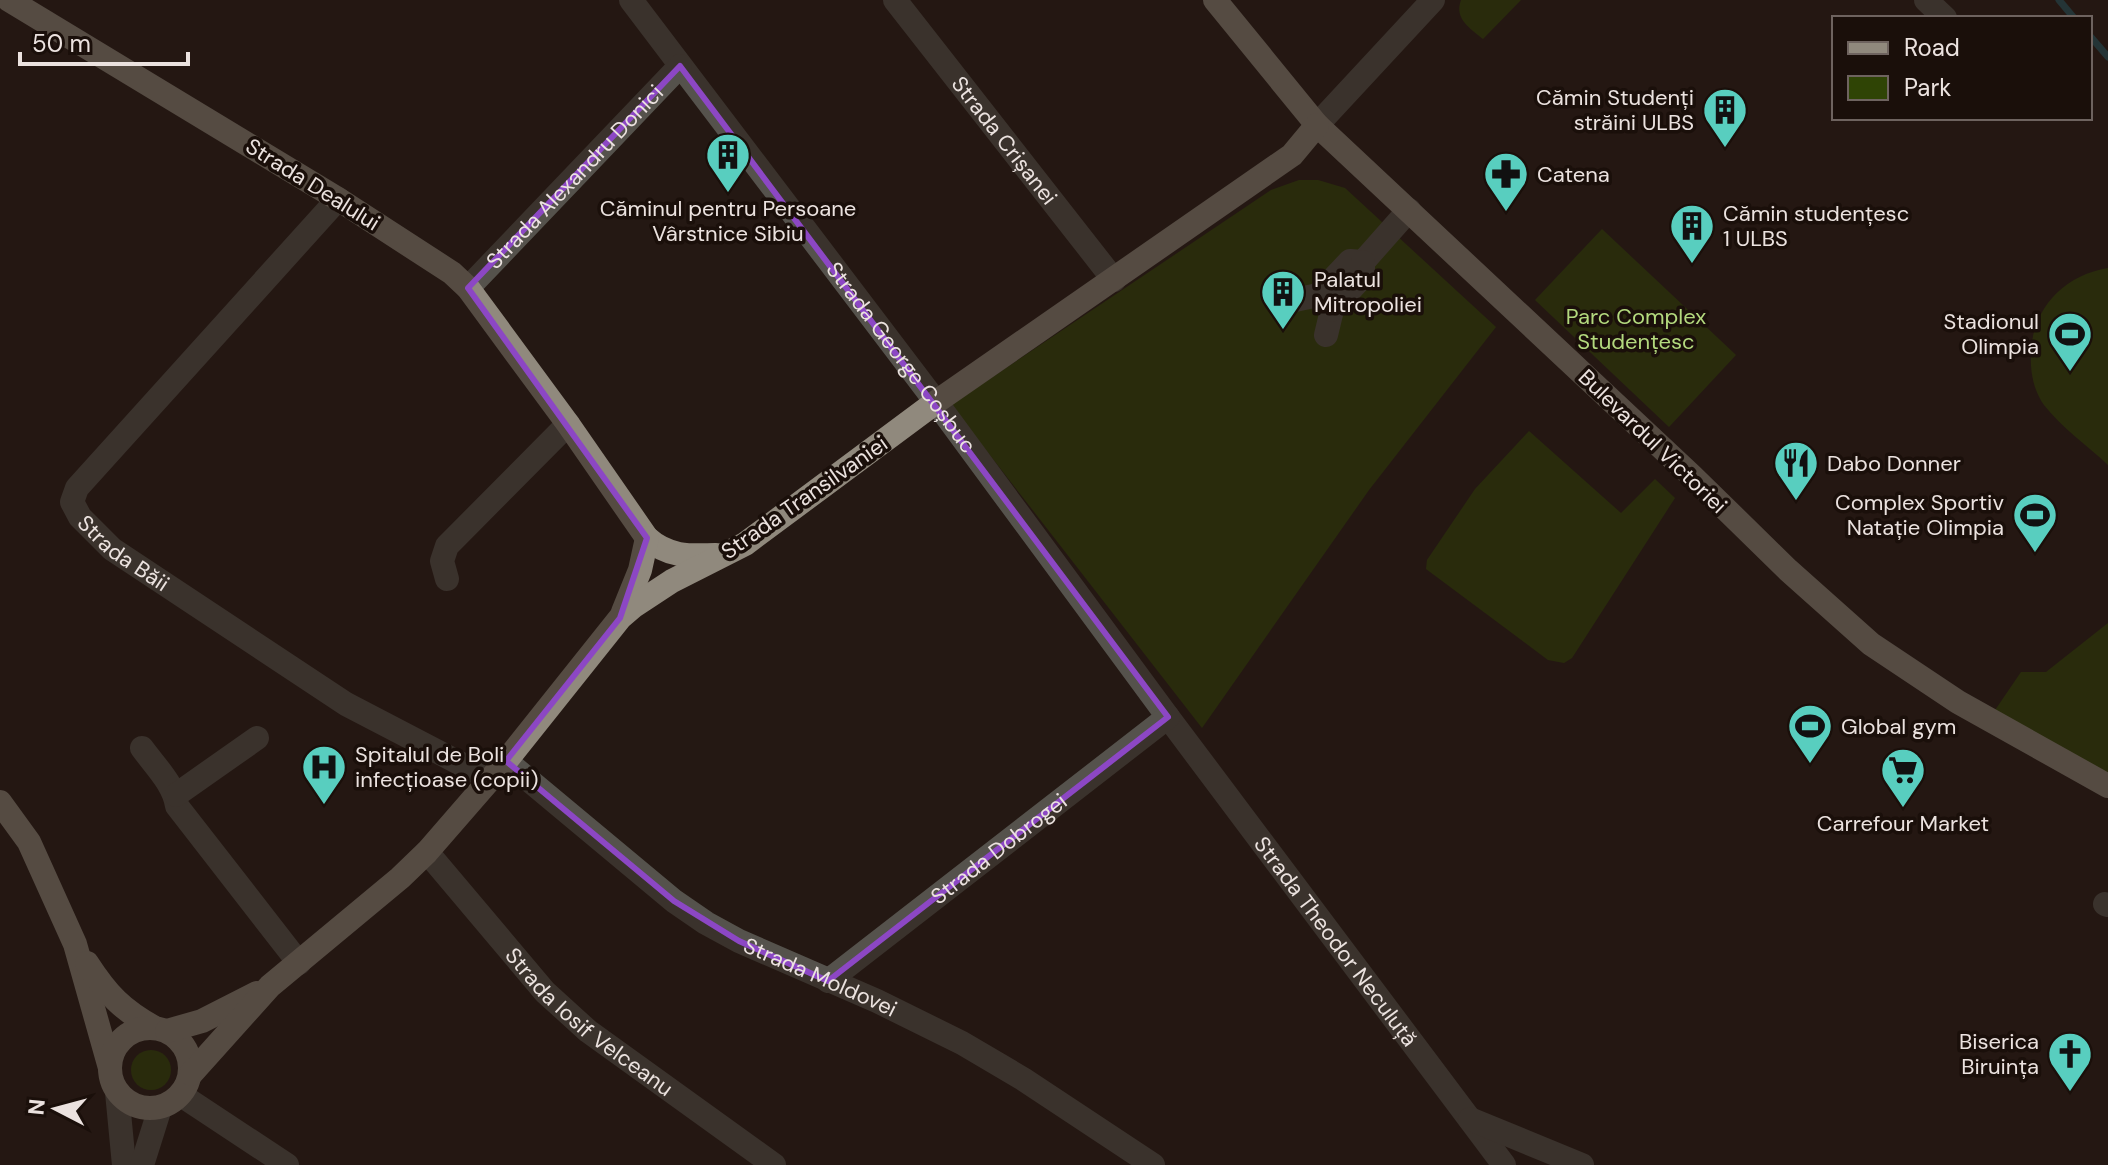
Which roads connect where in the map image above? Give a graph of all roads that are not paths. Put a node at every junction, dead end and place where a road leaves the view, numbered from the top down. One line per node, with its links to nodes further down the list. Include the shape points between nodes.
1 (9, 0): 10 (main road, Strada Dealului)
2 (631, 0): 8 (street, Strada George Coșbuc)
3 (895, 0): 12 (street, Strada Crișanei)
4 (1215, 0): 9 (main road, Bulevardul Victoriei)
5 (1433, 0): 9 (street)
6 (1926, 0): 7 (street)
7 (1943, 16)
8 (680, 66): 13 (street, Strada Alexandru Donici); 15 (street, Strada George Coșbuc)
9 (1317, 125): 11 (main road, Bulevardul Victoriei); 12 (main road, Strada Transilvaniei, via 1292,155)
10 (338, 199): 13 (main road, Strada Dealului); 24 (street, Strada Băii, via 77,488 72,502 112,549 346,704)
11 (1409, 210): 14 (street, via 1363,262 1363,276 1315,302); 25 (main road, Bulevardul Victoriei, via 1871,644 1958,702)
12 (1114, 280): 15 (main road, Strada Transilvaniei)
13 (468, 288): 16 (main road, Strada Dealului)
14 (1326, 335)
15 (936, 402): 18 (main road, Strada Transilvaniei); 21 (street, Strada George Coșbuc)
16 (568, 424): 17 (main road, Strada Dealului); 19 (street, via 447,546 442,561)
17 (647, 538): 18 (main road, via 672,554); 20 (main road)
18 (726, 555): 20 (main road, Strada Transilvaniei, via 672,581)
19 (447, 579)
20 (620, 618): 24 (main road, Strada Transilvaniei)
21 (1168, 717): 31 (street, Strada Dobrogei); 37 (street, Strada Theodor Neculuță)
22 (257, 738): 26 (street)
23 (142, 748): 26 (street)
24 (498, 770): 28 (main road, Strada Transilvaniei); 31 (street, Strada Moldovei, via 674,901 739,941)
25 (2108, 786)
26 (176, 795): 30 (street, via 177,806)
27 (0, 802): 29 (main road, via 29,842)
28 (427, 852): 30 (main road, Strada Transilvaniei); 41 (street, Strada Iosif Velceanu, via 545,992 588,1031)
29 (75, 944): 33 (main road, via 115,1002); 34 (main road)
30 (299, 963): 32 (main road, Strada Transilvaniei)
31 (828, 981): 42 (street, Strada Moldovei, via 962,1043)
32 (270, 986): 33 (main road, Strada Transilvaniei, via 202,1021); 36 (main road, Strada Transilvaniei)
33 (161, 1030): 34 (main road, via 129,1034 112,1054); 36 (main road, via 178,1038 190,1061)
34 (110, 1068): 35 (main road)
35 (117, 1092): 36 (main road, via 136,1107 148,1109); 38 (street)
36 (177, 1092): 39 (street); 40 (street)
37 (1470, 1119): 43 (street, Strada Theodor Neculuță); 44 (street)
38 (124, 1165)
39 (142, 1165)
40 (287, 1165)
41 (774, 1165)
42 (1153, 1165)
43 (1504, 1165)
44 (1582, 1165)

